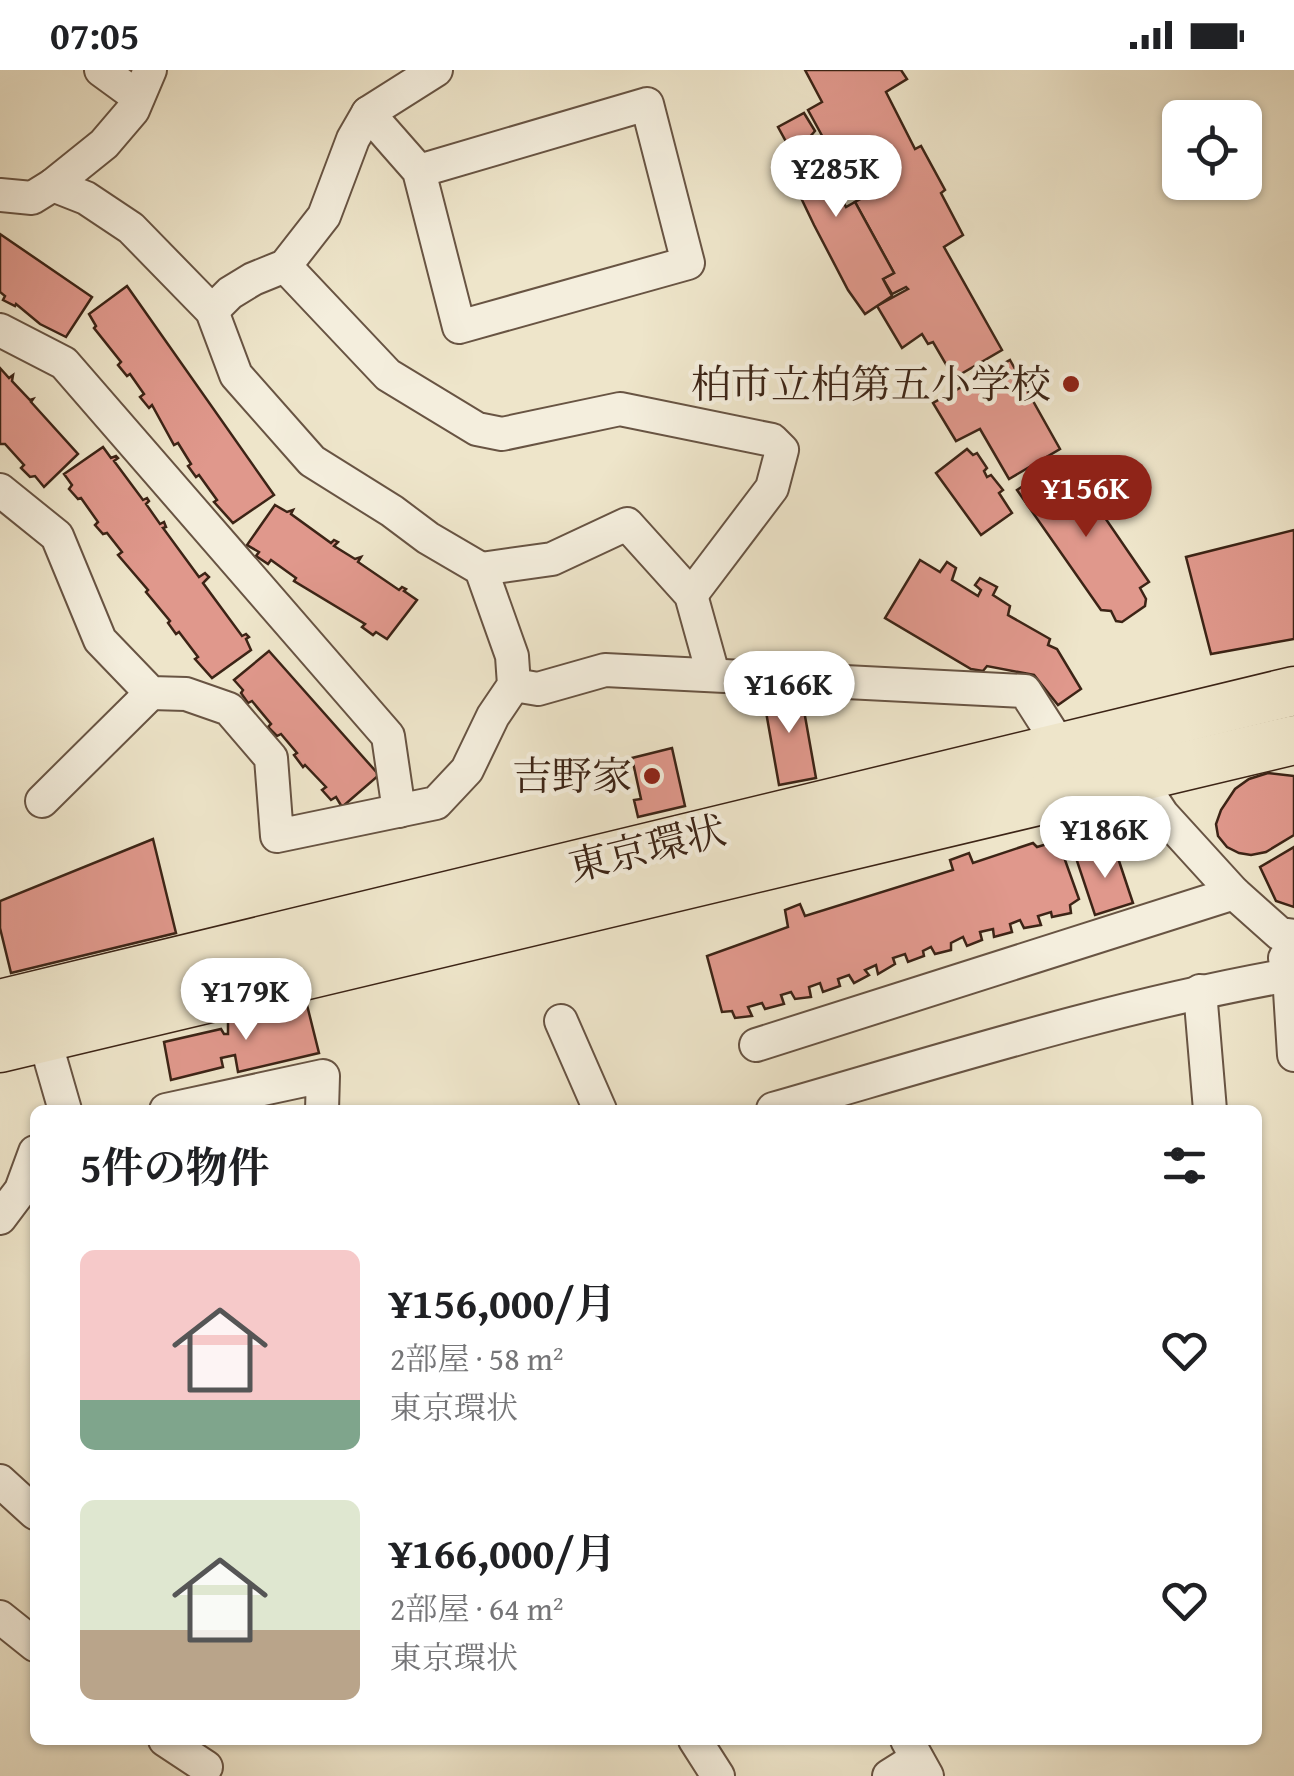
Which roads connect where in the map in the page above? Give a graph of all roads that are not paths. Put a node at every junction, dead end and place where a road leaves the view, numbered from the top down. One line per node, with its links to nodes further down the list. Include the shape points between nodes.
1 (101, 70): 3 (street)
2 (422, 74): 4 (street)
3 (144, 84): 6 (street, via 133,110 104,144)
4 (368, 114): 5 (street); 8 (street, via 324,216)
5 (418, 171): 5 (street, via 459,327 688,263 646,104)
6 (54, 185): 7 (street, via 32,198); 9 (street, via 131,228)
7 (0, 195)
8 (285, 266): 9 (street, via 230,293); 13 (street, via 388,375 477,429 502,434 620,409 772,440 782,450 772,488)
9 (212, 311): 12 (street, via 236,374 312,461)
10 (0, 330): 22 (street, via 64,363 388,736)
11 (0, 490): 17 (street, via 57,536 100,640)
12 (481, 569): 13 (street, via 552,559 627,524); 15 (street, via 512,656)
13 (691, 595): 14 (street)
14 (714, 674): 15 (street, via 605,670 538,689); 19 (street, via 1025,691)
15 (514, 685): 22 (street, via 468,770 436,803)
16 (1294, 692): 19 (highway, 東京環状)
17 (152, 693): 21 (street); 22 (street, via 186,694 229,709 272,758 277,836)
18 (1294, 740): 20 (highway, 東京環状)
19 (1062, 749): 27 (highway, 東京環状)
20 (1137, 776): 23 (street, via 1162,814); 27 (highway, 東京環状)
21 (42, 801)
22 (399, 811)
23 (1234, 892): 24 (street); 29 (street)
24 (1287, 935): 25 (street)
25 (1289, 975): 26 (street); 30 (street)
26 (1200, 991): 35 (street); 36 (street)
27 (19, 1021): 31 (street)
28 (561, 1021): 34 (street)
29 (756, 1045)
30 (1294, 1054)
31 (62, 1105)
32 (192, 1105): 33 (street, via 323,1076)
33 (322, 1105)
34 (598, 1105)
35 (787, 1105)
36 (1210, 1105)
37 (30, 1167): 38 (street)
38 (0, 1218)
39 (0, 1481): 40 (street)
40 (30, 1508)
41 (0, 1618): 42 (street)
42 (30, 1641)
43 (175, 1745): 45 (street)
44 (698, 1745): 46 (street)
45 (208, 1761)
46 (718, 1776)

